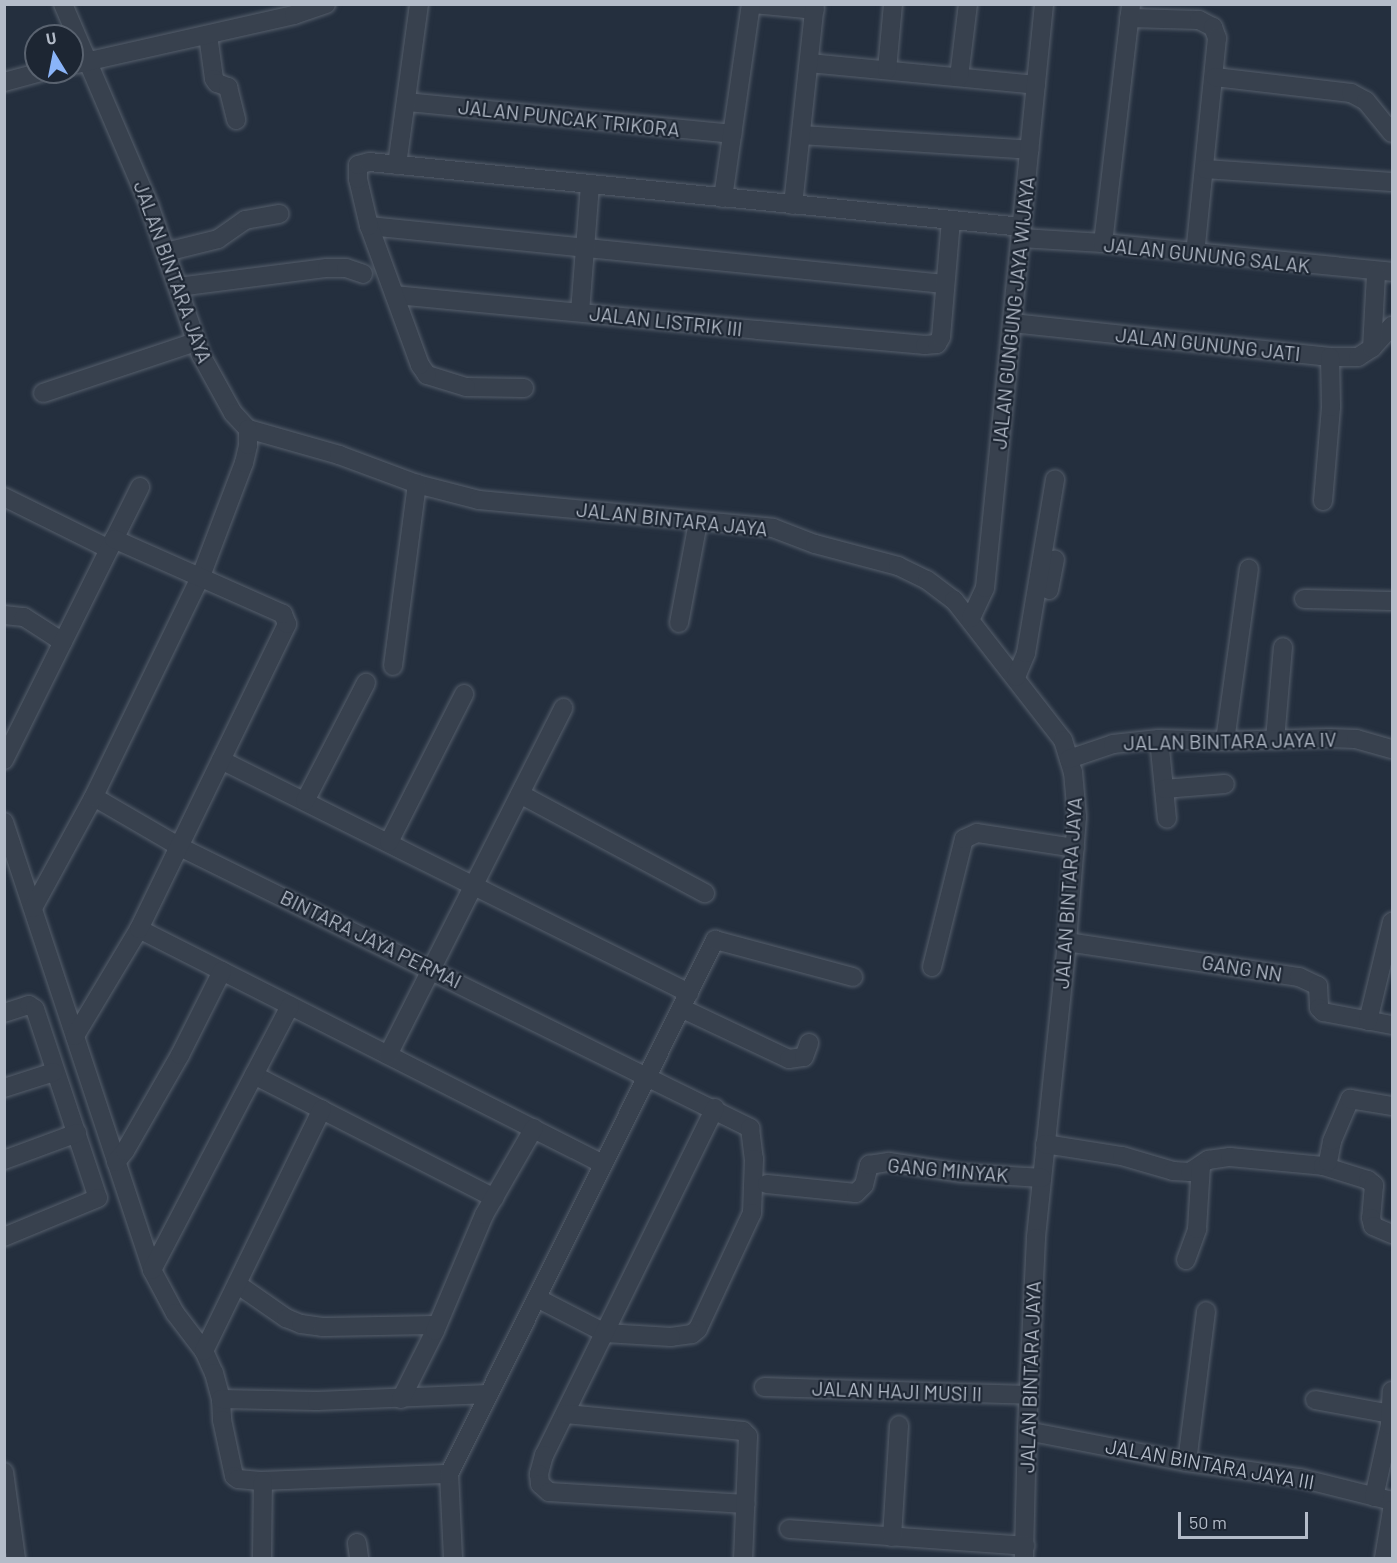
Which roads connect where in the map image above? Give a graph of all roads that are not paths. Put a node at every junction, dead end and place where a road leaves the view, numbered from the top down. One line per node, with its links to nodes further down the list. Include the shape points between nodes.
1 (63, 4): 10 (street, JALAN BINTARA JAYA)
2 (326, 4): 11 (street)
3 (419, 4): 21 (street)
4 (751, 4): 8 (street); 24 (street)
5 (893, 4): 14 (street)
6 (968, 4): 17 (street)
7 (1044, 4): 20 (street, JALAN GUNGUNG JAYA WIJAYA)
8 (815, 7): 13 (street)
9 (1130, 11): 18 (street, via 1199,20 1213,27 1217,38); 37 (street)
10 (68, 24)
11 (208, 35): 12 (street); 22 (street, via 214,79 228,87)
12 (84, 63)
13 (809, 63): 14 (street); 25 (street)
14 (887, 70): 17 (street)
15 (84, 73): 39 (street, JALAN BINTARA JAYA, via 130,158)
16 (24, 77): 19 (street)
17 (959, 77): 20 (street)
18 (1215, 77): 23 (street, via 1351,93 1365,100); 28 (street)
19 (4, 82)
20 (1036, 85): 26 (street, JALAN GUNGUNG JAYA WIJAYA)
21 (407, 102): 24 (street, JALAN PUNCAK TRIKORA); 27 (street)
22 (236, 120)
23 (1392, 133)
24 (732, 134): 31 (street)
25 (801, 135): 26 (street); 32 (street)
26 (1029, 150): 36 (street, JALAN GUNGUNG JAYA WIJAYA)
27 (397, 165): 30 (street, JALAN GUNUNG SALAK); 35 (street, JALAN GUNUNG SALAK, via 358,165)
28 (1205, 169): 29 (street); 40 (street)
29 (1392, 182)
30 (590, 184): 31 (street, JALAN GUNUNG SALAK); 38 (street)
31 (723, 198): 32 (street, JALAN GUNUNG SALAK)
32 (793, 205): 34 (street, JALAN GUNUNG SALAK)
33 (279, 214): 39 (street, via 245,220 218,239)
34 (951, 220): 36 (street, JALAN GUNUNG SALAK); 43 (street)
35 (369, 226): 38 (street); 45 (street)
36 (1021, 233): 37 (street, JALAN GUNUNG SALAK); 47 (street, JALAN GUNGUNG JAYA WIJAYA)
37 (1103, 243): 40 (street, JALAN GUNUNG SALAK)
38 (586, 248): 43 (street); 46 (street)
39 (166, 252): 44 (street, JALAN BINTARA JAYA)
40 (1196, 254): 41 (street, JALAN GUNUNG SALAK)
41 (1384, 272): 50 (street)
42 (363, 274): 44 (street, via 346,268 327,268)
43 (944, 284): 46 (street, JALAN LISTRIK III, via 941,337 936,344 925,345)
44 (178, 287): 49 (street, JALAN BINTARA JAYA)
45 (395, 295): 46 (street, JALAN LISTRIK III); 52 (street, via 427,375 466,387)
46 (580, 312)
47 (1012, 323): 51 (street, JALAN GUNUNG JATI); 68 (street, JALAN GUNGUNG JAYA WIJAYA, via 985,588)
48 (1392, 326): 50 (street, JALAN GUNUNG JATI)
49 (195, 342): 53 (street); 54 (street, JALAN BINTARA JAYA, via 228,405)
50 (1372, 348): 51 (street, JALAN GUNUNG JATI, via 1358,357)
51 (1330, 357): 59 (street, via 1331,406)
52 (524, 388)
53 (43, 393)
54 (248, 429): 56 (street, JALAN BINTARA JAYA, via 339,455); 64 (street, via 244,463)
55 (1055, 479): 72 (street)
56 (417, 484): 60 (street, JALAN BINTARA JAYA, via 479,500); 73 (street)
57 (140, 487): 61 (street)
58 (4, 497): 61 (street)
59 (1323, 501)
60 (698, 522): 68 (street, JALAN BINTARA JAYA, via 773,528 815,544 898,566 927,580); 69 (street)
61 (111, 544): 64 (street); 70 (street)
62 (1055, 560): 72 (street)
63 (1249, 569): 80 (street)
64 (201, 576): 84 (street, via 283,614 287,624); 88 (street)
65 (1304, 599): 66 (street)
66 (1392, 601)
67 (4, 615): 70 (street, via 24,617)
68 (971, 618): 74 (street, JALAN BINTARA JAYA)
69 (679, 623)
70 (63, 642): 83 (street)
71 (1283, 647): 79 (street)
72 (1030, 654): 74 (street)
73 (393, 666)
74 (1020, 682): 82 (street, JALAN BINTARA JAYA, via 1063,740)
75 (366, 683): 89 (street)
76 (464, 694): 92 (street)
77 (563, 708): 87 (street)
78 (1159, 739): 80 (street, JALAN BINTARA JAYA IV); 82 (street, JALAN BINTARA JAYA IV, via 1113,744); 86 (street)
79 (1275, 740): 80 (street, JALAN BINTARA JAYA IV); 81 (street, JALAN BINTARA JAYA IV, via 1356,739)
80 (1225, 741)
81 (1392, 749)
82 (1069, 759): 94 (street, JALAN BINTARA JAYA, via 1076,796)
83 (4, 760)
84 (221, 760): 89 (street); 93 (street)
85 (1225, 783): 86 (street)
86 (1164, 789): 90 (street)
87 (520, 794): 95 (street); 96 (street)
88 (94, 796): 93 (street, BINTARA JAYA PERMAI); 97 (street)
89 (305, 801): 92 (street)
90 (1167, 819)
91 (4, 822): 97 (street)
92 (389, 842): 95 (street)
93 (180, 847): 99 (street); 102 (street, BINTARA JAYA PERMAI)
94 (1075, 848): 100 (street, JALAN BINTARA JAYA); 101 (street, via 977,832 964,839)
95 (475, 884): 102 (street); 105 (street)
96 (705, 893)
97 (33, 908): 110 (street)
98 (1392, 922): 108 (street)
99 (139, 929): 103 (street); 110 (street)
100 (1067, 942): 108 (street, GANG NN, via 1299,977 1318,986 1319,1008 1323,1012); 122 (street, JALAN BINTARA JAYA)
101 (932, 967)
102 (432, 969): 112 (street); 115 (street, BINTARA JAYA PERMAI)
103 (222, 971): 106 (street); 124 (street, via 180,1055)
104 (853, 977): 105 (street, via 715,940)
105 (685, 1000): 111 (street, via 789,1059 804,1057); 115 (street)
106 (290, 1006): 112 (street); 114 (street)
107 (4, 1013): 113 (street, via 34,1007)
108 (1368, 1021): 109 (street, GANG NN)
109 (1392, 1025)
110 (75, 1036): 124 (street)
111 (809, 1042)
112 (388, 1055): 120 (street)
113 (54, 1072): 116 (street); 121 (street)
114 (254, 1075): 119 (street); 134 (street)
115 (646, 1077): 118 (street, BINTARA JAYA PERMAI); 125 (street)
116 (4, 1088)
117 (1392, 1106): 127 (street, via 1350,1099 1332,1141 1328,1162)
118 (715, 1108): 139 (street); 139 (street, BINTARA JAYA PERMAI, via 750,1128 754,1159 752,1213 698,1329 692,1334 671,1336)
119 (322, 1109): 130 (street); 135 (street)
120 (534, 1128): 125 (street); 130 (street)
121 (77, 1133): 123 (street); 132 (street, via 98,1199)
122 (1045, 1144): 126 (street, via 1122,1156 1173,1171 1190,1172); 128 (street, JALAN BINTARA JAYA)
123 (4, 1160)
124 (116, 1162): 134 (street)
125 (603, 1164): 136 (street)
126 (1201, 1166): 127 (street, via 1208,1160 1230,1157); 133 (street, via 1197,1229)
127 (1323, 1166): 131 (street, via 1374,1185 1373,1226)
128 (1042, 1178): 129 (street, GANG MINYAK, via 962,1173 888,1162 869,1165 864,1185 856,1193); 144 (street, JALAN BINTARA JAYA)
129 (767, 1184)
130 (494, 1198): 138 (street)
131 (1392, 1234)
132 (4, 1237)
133 (1186, 1260)
134 (152, 1270): 140 (street, via 175,1314)
135 (237, 1284): 138 (street, via 285,1318 301,1324); 140 (street)
136 (537, 1298): 139 (street); 143 (street)
137 (1206, 1311): 152 (street)
138 (437, 1325): 146 (street)
139 (605, 1333): 148 (street)
140 (204, 1351): 145 (street)
141 (764, 1387): 144 (street, JALAN HAJI MUSI II)
142 (1392, 1391): 149 (street)
143 (489, 1394): 146 (street); 154 (street)
144 (1029, 1395): 151 (street, JALAN BINTARA JAYA)
145 (221, 1399): 146 (street); 155 (street, via 234,1476)
146 (401, 1399)
147 (1315, 1400): 149 (street)
148 (566, 1414): 158 (street, via 743,1431 748,1436); 158 (street, via 538,1474 540,1484 549,1492)
149 (1391, 1414): 156 (street)
150 (899, 1425): 161 (street)
151 (1027, 1431): 152 (street, JALAN BINTARA JAYA III); 162 (street, JALAN BINTARA JAYA)
152 (1187, 1462): 156 (street, JALAN BINTARA JAYA III, via 1300,1478)
153 (4, 1472): 163 (street)
154 (449, 1474): 155 (street); 165 (street)
155 (263, 1481): 164 (street)
156 (1374, 1497): 157 (street, JALAN BINTARA JAYA III)
157 (1392, 1501)
158 (746, 1504): 166 (street)
159 (1392, 1510): 167 (street)
160 (789, 1529): 161 (street)
161 (892, 1537): 162 (street)
162 (1024, 1552)
163 (16, 1558)
164 (262, 1558)
165 (453, 1558)
166 (743, 1558)
167 (1384, 1558)

